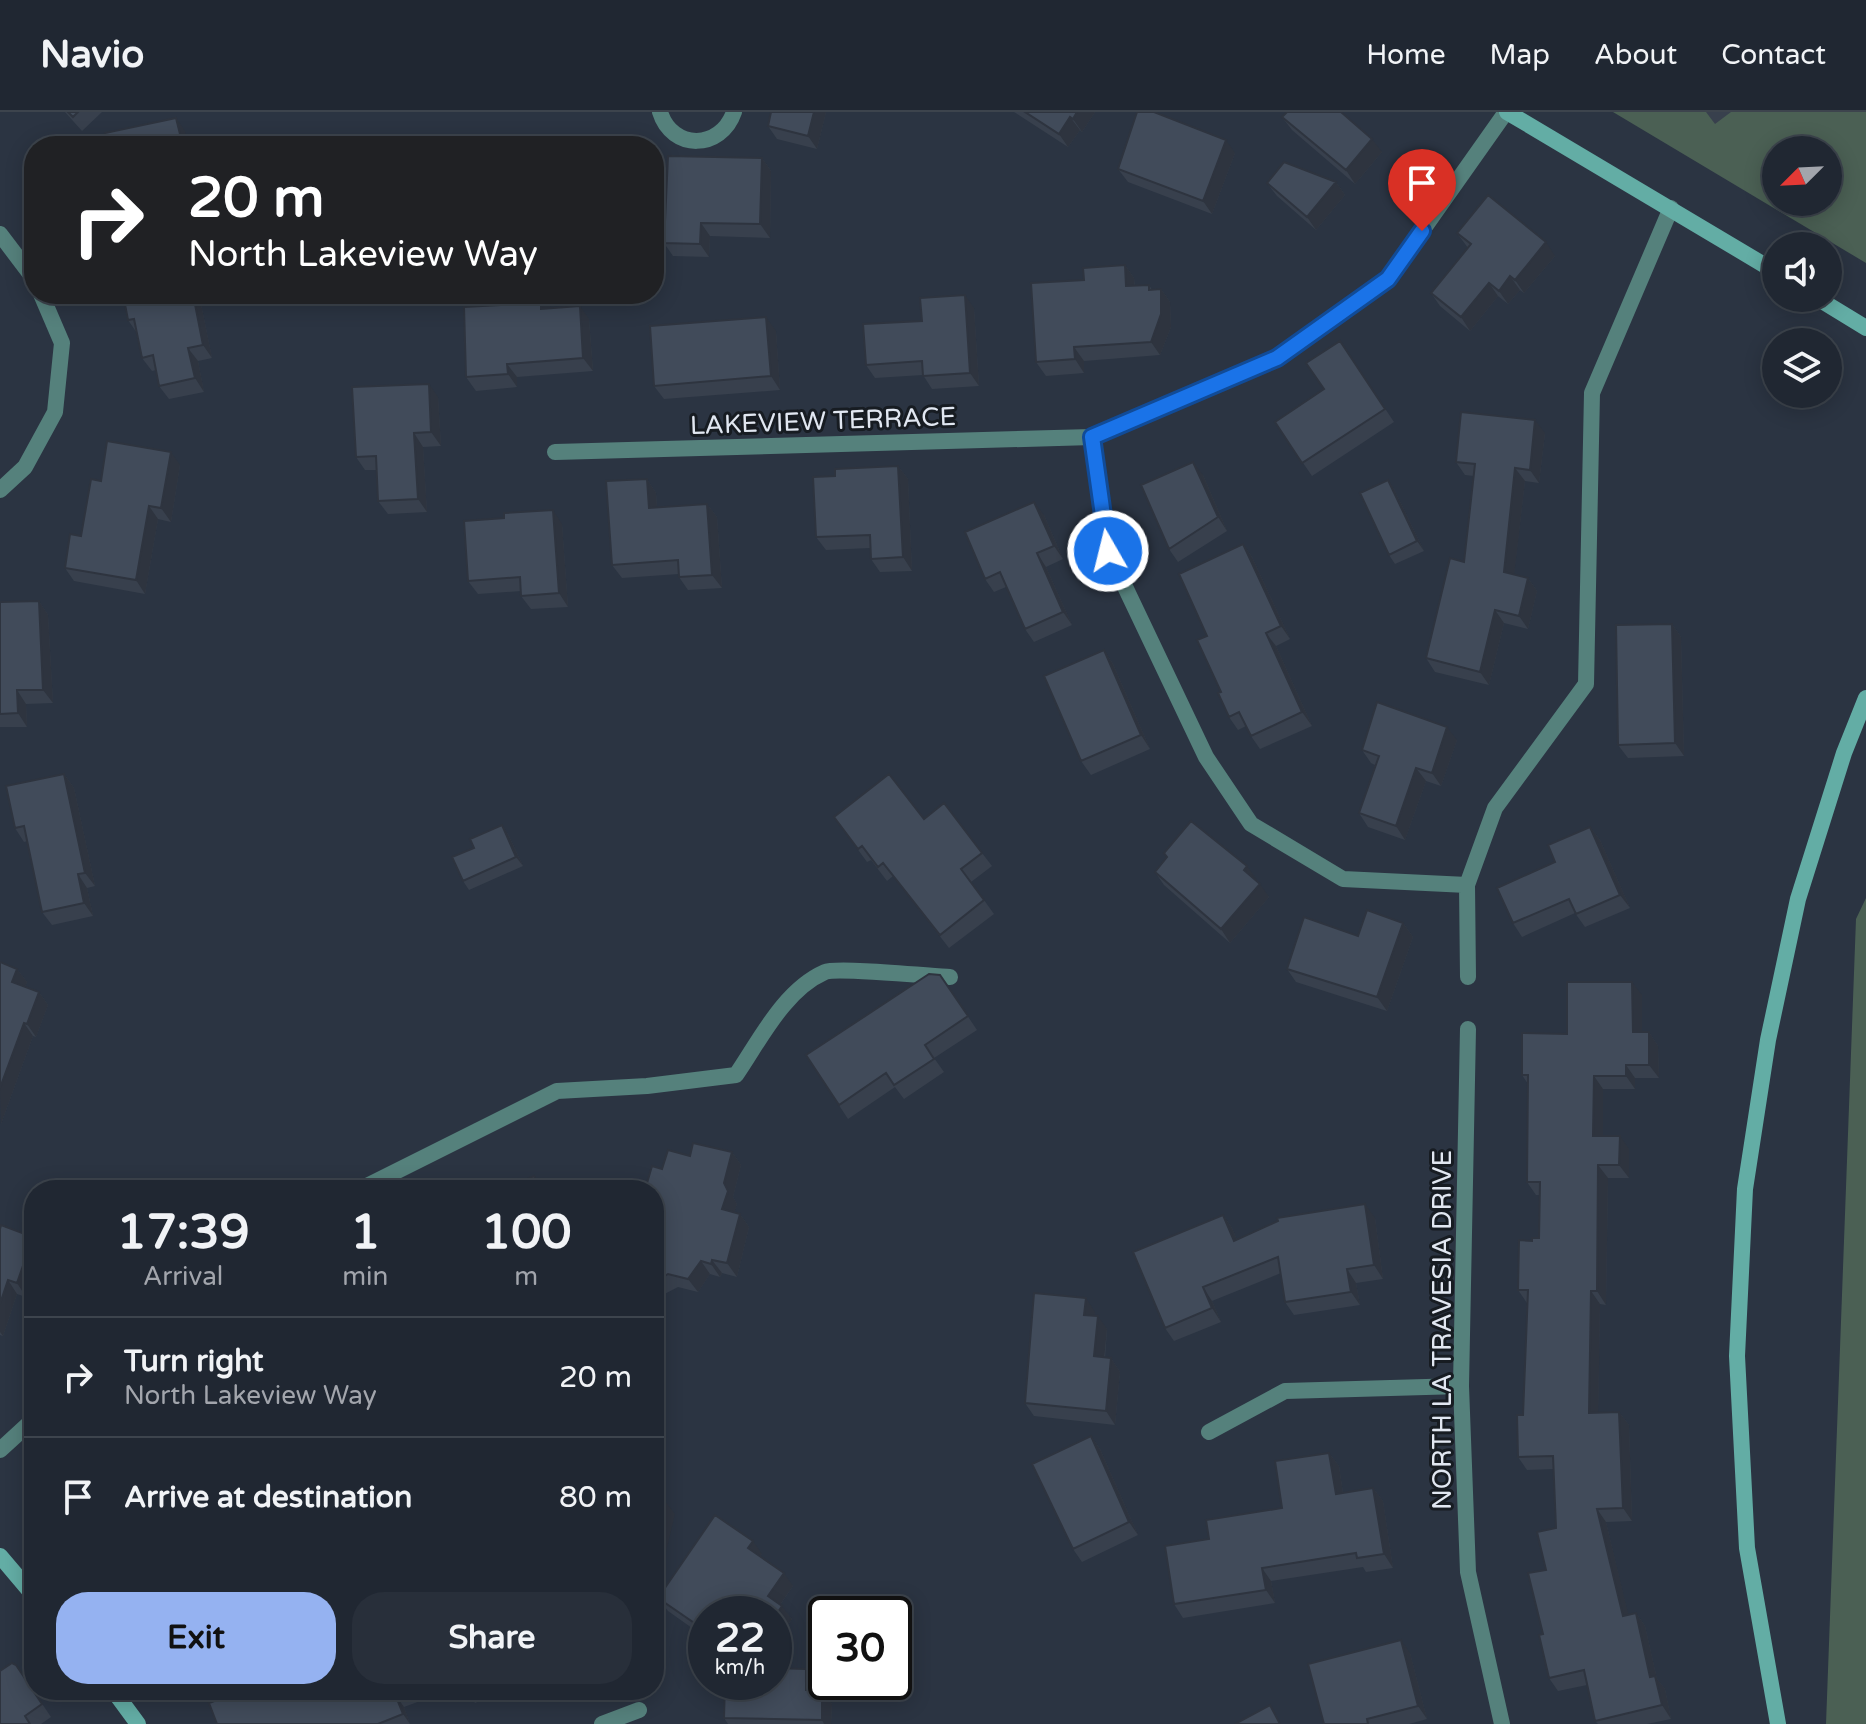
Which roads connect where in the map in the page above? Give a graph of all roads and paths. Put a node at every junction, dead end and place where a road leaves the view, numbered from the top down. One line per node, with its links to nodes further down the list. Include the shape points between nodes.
1 (660, 112): 2 (street, via 675,134 697,142 719,135)
2 (734, 112)
3 (1507, 112): 4 (main road); 11 (street, via 1388,279 1277,358)
4 (1671, 208): 6 (main road); 15 (street, via 1592,393 1586,684 1495,808)
5 (0, 234): 7 (street)
6 (1762, 263)
7 (24, 266)
8 (45, 304): 13 (street, via 62,343 55,412 25,467)
9 (1840, 312): 10 (main road)
10 (1866, 328)
11 (1092, 437): 12 (street, LAKEVIEW TERRACE); 15 (street, via 1108,551 1206,757 1251,824 1343,879)
12 (555, 452)
13 (0, 490)
14 (1866, 698): 31 (main road, via 1798,899 1768,1040 1745,1189 1737,1356 1746,1532)
15 (1467, 885): 17 (street)
16 (950, 977): 19 (street, via 827,970 800,989 736,1075 557,1091)
17 (1468, 977)
18 (1468, 1029): 20 (street, NORTH LA TRAVESIA DRIVE)
19 (379, 1180)
20 (1461, 1386): 22 (street, via 1285,1391); 30 (street, NORTH LA TRAVESIA DRIVE, via 1468,1572)
21 (24, 1428): 23 (street)
22 (1209, 1432)
23 (0, 1450)
24 (0, 1556): 25 (main road)
25 (24, 1584)
26 (120, 1700): 28 (main road)
27 (639, 1710): 29 (street)
28 (138, 1724)
29 (602, 1724)
30 (1502, 1724)
31 (1778, 1724)

